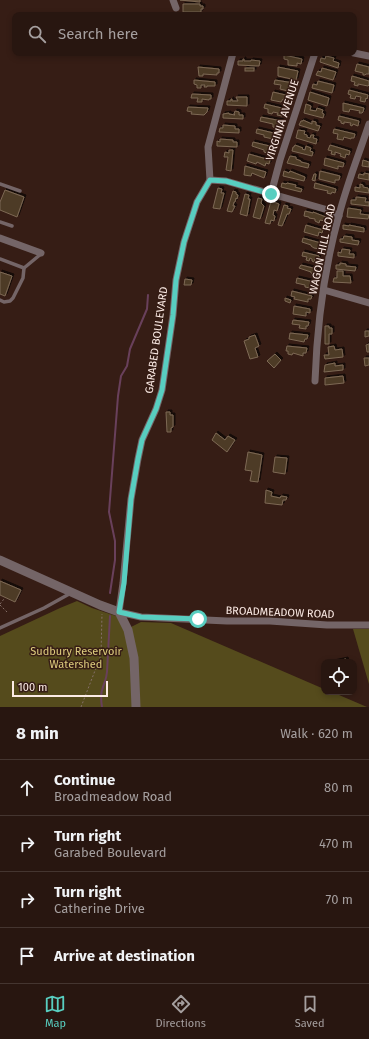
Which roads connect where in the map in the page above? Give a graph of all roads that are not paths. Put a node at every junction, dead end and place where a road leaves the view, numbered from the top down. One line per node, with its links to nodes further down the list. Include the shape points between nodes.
1 (173, 0): 2 (street)
2 (176, 8)
3 (357, 54): 6 (street)
4 (232, 56): 8 (street, via 208,147)
5 (314, 56): 11 (street, VIRGINIA AVENUE)
6 (369, 56)
7 (369, 124): 12 (street, WAGON HILL ROAD)
8 (210, 180): 11 (street, via 226,181); 25 (street, GARABED BOULEVARD, via 197,202 184,242 176,280 162,390 142,440 131,499)
9 (0, 184): 10 (lane)
10 (20, 191)
11 (271, 194): 12 (street, via 328,210)
12 (339, 216): 19 (street, WAGON HILL ROAD)
13 (0, 222): 14 (lane)
14 (12, 226)
15 (0, 238): 16 (street)
16 (41, 253): 18 (lane)
17 (0, 259): 18 (lane)
18 (24, 268): 20 (lane, via 23,278 13,298 4,302)
19 (324, 290): 21 (street); 22 (street, WAGON HILL ROAD, via 318,330)
20 (0, 300)
21 (369, 303)
22 (315, 381)
23 (0, 560): 24 (street)
24 (73, 592): 25 (street); 27 (lane)
25 (119, 612): 26 (street, BROADMEADOW ROAD, via 141,617); 28 (street, via 128,630 133,651)
26 (369, 626)
27 (0, 628)
28 (136, 707)

